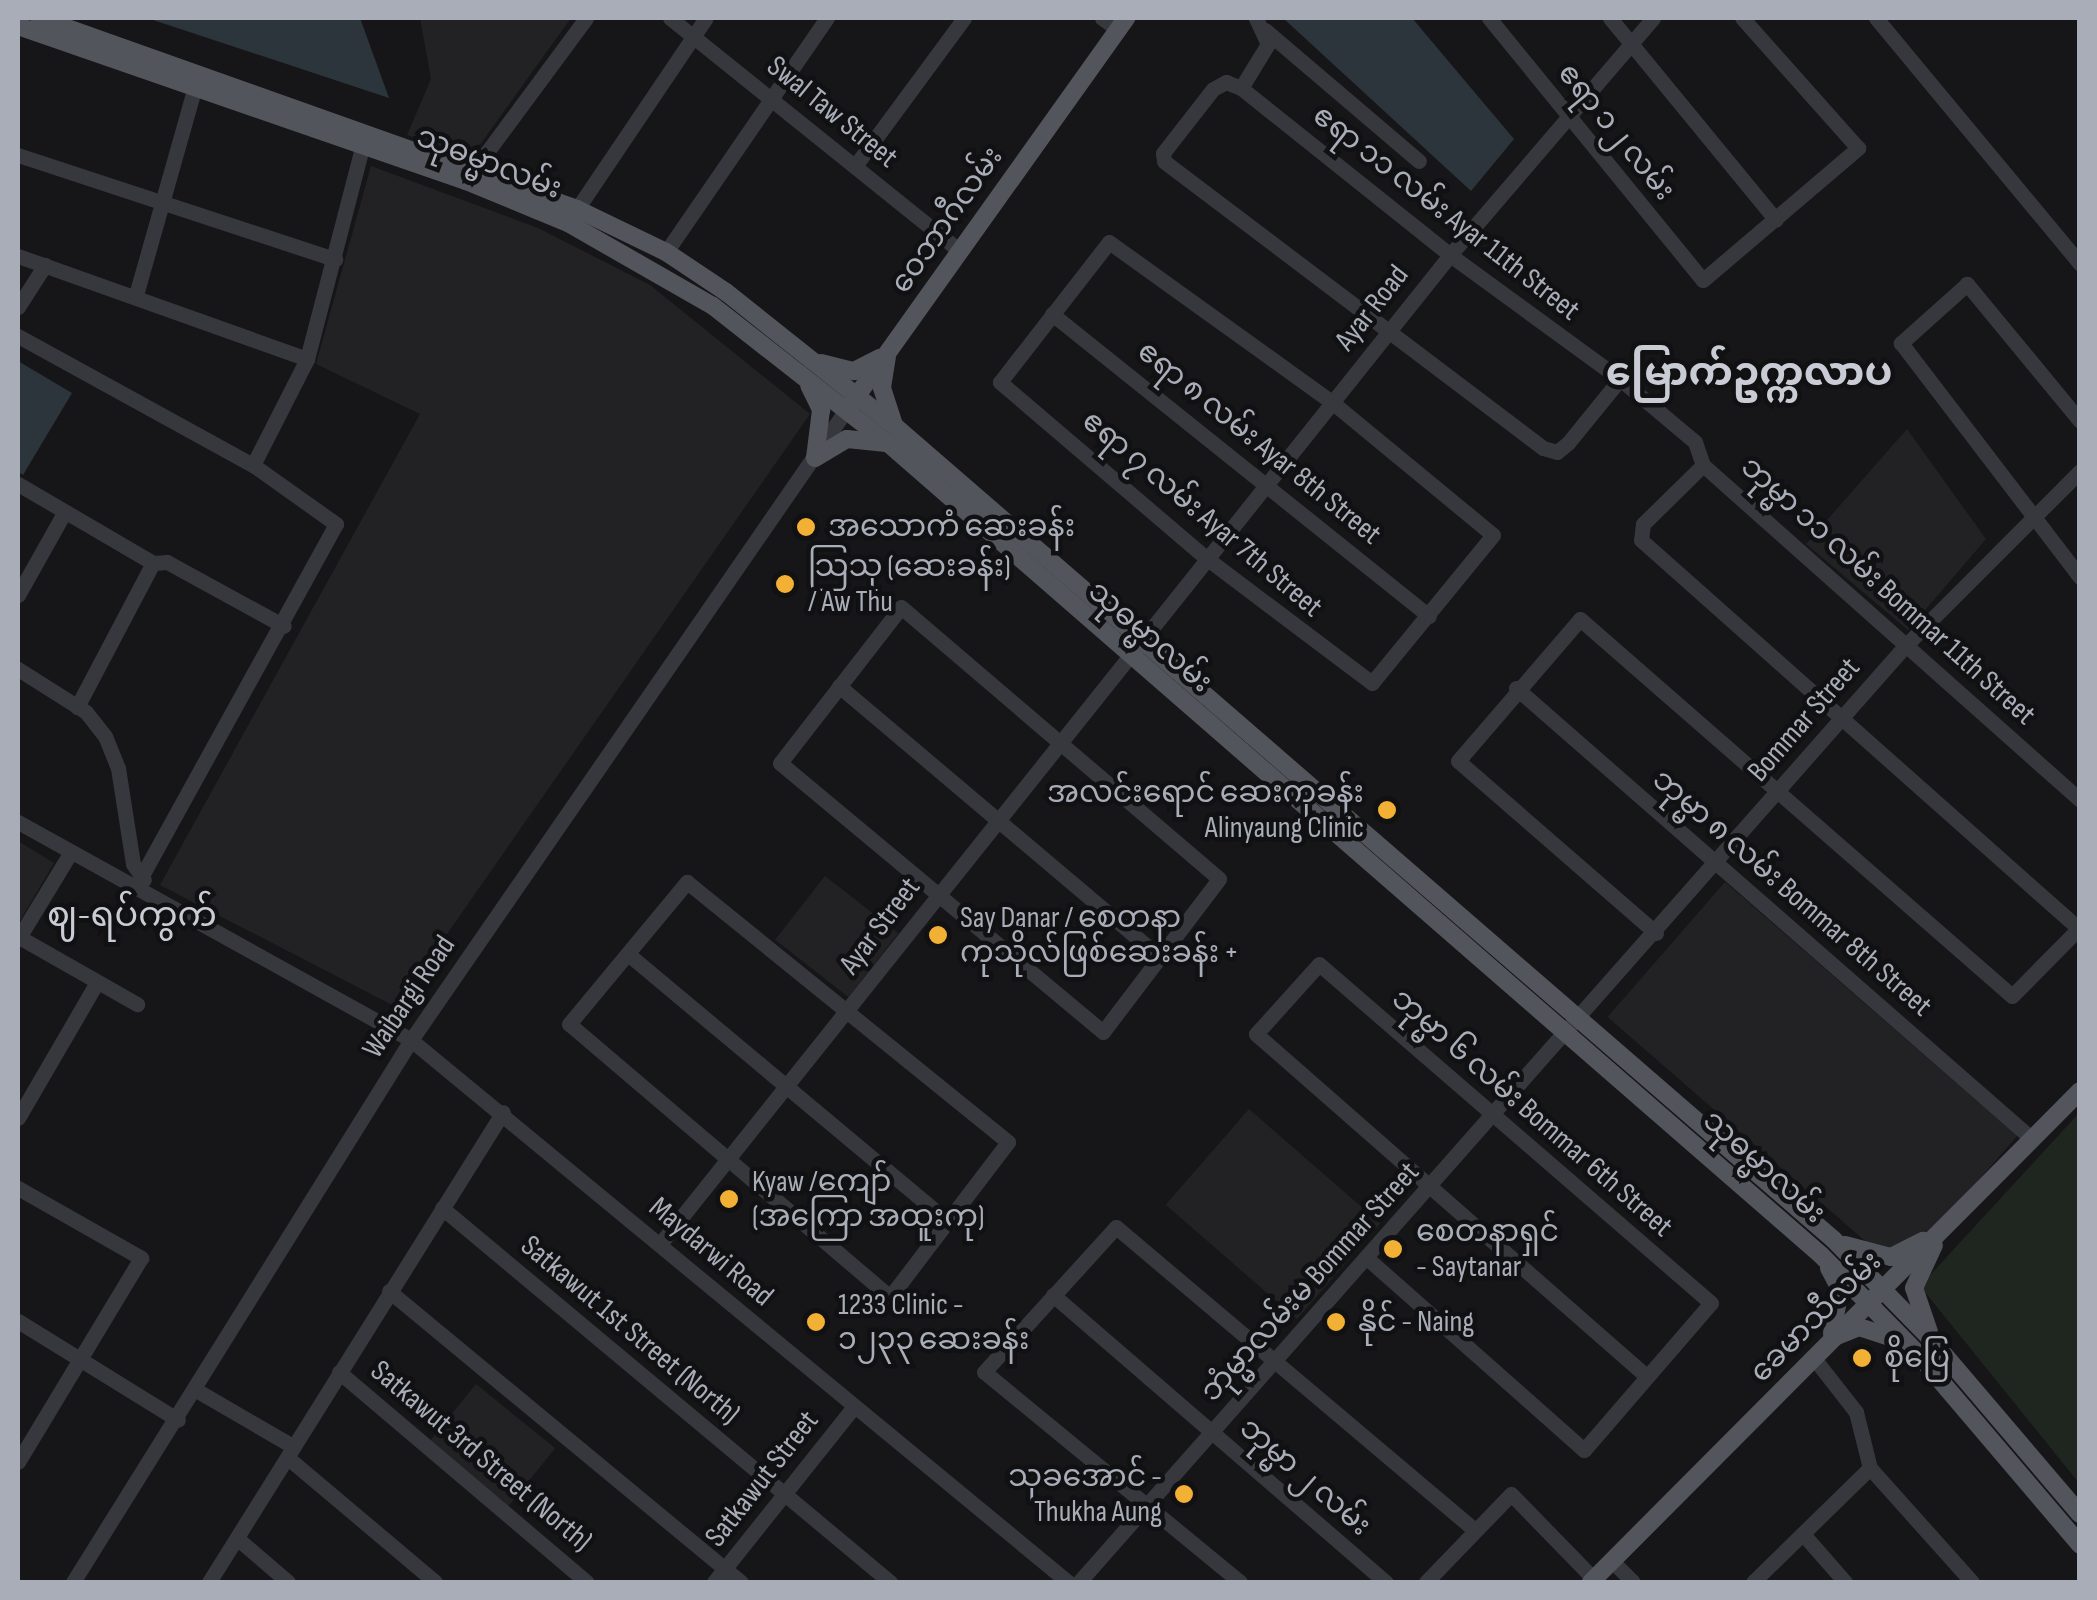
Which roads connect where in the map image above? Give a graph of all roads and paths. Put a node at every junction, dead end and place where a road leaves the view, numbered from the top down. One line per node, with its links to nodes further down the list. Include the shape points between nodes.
1 (24, 18): 15 (street)
2 (39, 18): 22 (main road, သုဓမ္မာလမ်း)
3 (586, 18): 26 (street)
4 (670, 18): 16 (street, Swal Taw Street)
5 (706, 18): 16 (street)
6 (828, 18): 20 (street)
7 (964, 18): 25 (street)
8 (1489, 18): 21 (street, ဧရာ ၁၂ လမ်း)
9 (1610, 18): 17 (street)
10 (1653, 18): 17 (street, Ayar Road)
11 (1742, 18): 29 (street, via 1858,148)
12 (1876, 18): 35 (street)
13 (1115, 21): 30 (main road, ဝေဘာဂီလမ်း)
14 (1261, 24): 18 (street, via 1266,52); 24 (street)
15 (18, 26): 19 (main road, သုဓမ္မာလမ်း)
16 (693, 36): 20 (street, Swal Taw Street); 28 (street)
17 (1630, 43): 21 (street, Ayar Road); 29 (street)
18 (1240, 88): 32 (street, ဧရာ ၁၁ လမ်း Ayar 11th Street); 40 (street, via 1226,82 1213,88 1164,161)
19 (194, 90): 22 (main road, သုဓမ္မာလမ်း); 27 (street)
20 (770, 98): 25 (street, Swal Taw Street); 31 (street)
21 (1564, 114): 29 (street, ဧရာ ၁၂ လမ်း, via 1703,280); 32 (street, Ayar Road)
22 (364, 139): 26 (main road, သုဓမ္မာလမ်း); 34 (street)
23 (18, 155): 27 (street)
24 (1420, 161)
25 (855, 166): 30 (street, Swal Taw Street)
26 (470, 175): 28 (main road, သုဓမ္မာလမ်း); 46 (main road, သုဓမ္မာလမ်း, via 668,280)
27 (163, 202): 34 (street); 37 (street)
28 (577, 209): 31 (main road, သုဓမ္မာလမ်း)
29 (1776, 220)
30 (959, 250): 42 (main road, ဝေဘာဂီလမ်း)
31 (666, 252): 44 (main road, သုဓမ္မာလမ်း)
32 (1450, 255): 40 (street, Ayar Road); 45 (street, ဧရာ ၁၁ လမ်း Ayar 11th Street)
33 (18, 256): 36 (street)
34 (335, 258): 43 (street)
35 (2080, 264)
36 (45, 265): 37 (street); 38 (street)
37 (136, 295): 43 (street)
38 (18, 307)
39 (1052, 314): 48 (street, via 1109,242); 55 (street, ဧရာ ၈ လမ်း Ayar 8th Street); 59 (street, ဧရာ ၇ လမ်း Ayar 7th Street, via 1000,382)
40 (1389, 331): 45 (street, via 1557,452); 48 (street, Ayar Road)
41 (18, 336): 52 (street)
42 (888, 351): 44 (main road, via 854,371); 47 (main road, ဝေဘာဂီလမ်း); 50 (main road, via 882,388)
43 (307, 359): 52 (street)
44 (815, 361): 47 (main road, သုဓမ္မာလမ်း)
45 (1620, 379): 53 (street, ဧရာ ၁၁ လမ်း Ayar 11th Street, via 1695,442)
46 (807, 380): 47 (main road, သုဓမ္မာလမ်း); 51 (main road, via 820,410)
47 (852, 402): 50 (main road, သုဓမ္မာလမ်း); 51 (street, ဝေဘာဂီလမ်း)
48 (1333, 403): 55 (street, Ayar Road); 63 (street, via 1493,535)
49 (2080, 421): 58 (street, via 1967,284 1901,343)
50 (893, 436): 51 (main road, via 848,439); 65 (main road, သုဓမ္မာလမ်း); 67 (main road, သုဓမ္မာလမ်း)
51 (816, 458): 93 (street, Waibargi Road)
52 (253, 465): 64 (street, via 336,524)
53 (1703, 465): 66 (street, ဘုမ္မာ ၁၁ လမ်း Bommar 11th Street); 72 (street, via 1644,524 1641,540)
54 (2080, 470): 58 (street, Bommar Street)
55 (1268, 480): 59 (street, Ayar Road); 63 (street, ဧရာ ၈ လမ်း Ayar 8th Street)
56 (18, 484): 57 (street)
57 (64, 514): 60 (street); 62 (street)
58 (2032, 516): 61 (street); 66 (street, Bommar Street)
59 (1206, 558): 63 (street, ဧရာ ၇ လမ်း Ayar 7th Street, via 1372,683); 65 (street, Ayar Road)
60 (154, 564): 64 (street, via 167,562); 71 (street)
61 (2080, 577)
62 (18, 595)
63 (1430, 616)
64 (284, 626): 80 (street)
65 (1140, 638): 67 (street, Ayar Street); 91 (main road, သုဓမ္မာလမ်း)
66 (1904, 646): 72 (street, Bommar Street); 75 (street, ဘုမ္မာ ၁၁ လမ်း Bommar 11th Street)
67 (1128, 654): 73 (street, Ayar Street); 92 (main road, သုဓမ္မာလမ်း)
68 (18, 670): 71 (street)
69 (840, 686): 73 (street, via 901,608); 76 (street); 81 (street, via 780,763)
70 (1516, 688): 74 (street, via 1580,618); 79 (street, ဘုမ္မာ ၈ လမ်း Bommar 8th Street); 84 (street, via 1458,761)
71 (77, 707): 80 (street, via 105,736 118,768 133,864)
72 (1846, 716): 74 (street, Bommar Street); 83 (street)
73 (1060, 740): 76 (street, Ayar Street); 87 (street, via 1219,879)
74 (1779, 790): 79 (street, Bommar Street); 83 (street, via 2012,996)
75 (2080, 800)
76 (998, 816): 81 (street, Ayar Street); 87 (street)
77 (18, 822): 78 (street, Maydarwi Road)
78 (71, 852): 82 (street, Maydarwi Road); 85 (street)
79 (1716, 862): 84 (street, Bommar Street); 99 (street, ဘုမ္မာ ၈ လမ်း Bommar 8th Street)
80 (142, 875): 82 (street)
81 (938, 895): 87 (street, via 1102,1032); 90 (street, Ayar Street)
82 (154, 897): 93 (street, Maydarwi Road)
83 (2079, 928)
84 (1656, 932): 91 (street, Bommar Street)
85 (18, 938): 88 (street)
86 (628, 954): 90 (street, via 687,882); 94 (street); 100 (street, via 569,1024)
87 (1160, 957)
88 (97, 982): 89 (street); 98 (street)
89 (136, 1004)
90 (848, 1013): 94 (street, Ayar Street); 104 (street, via 1008,1142)
91 (1582, 1016): 92 (street, ဘုံမ္မာလမ်းမ Bommar Street); 106 (main road, သုဓမ္မာလမ်း)
92 (1570, 1032): 97 (street, ဘုံမ္မာလမ်းမ Bommar Street); 108 (main road, သုဓမ္မာလမ်း)
93 (411, 1040): 96 (street, Maydarwi Road); 122 (street, Waibargi Road)
94 (788, 1086): 100 (street, Ayar Street); 104 (street)
95 (2080, 1091): 99 (main road, ခေမာသီလမ်း)
96 (503, 1112): 103 (street); 107 (street, Maydarwi Road)
97 (1494, 1117): 102 (street, ဘုံမ္မာလမ်းမ Bommar Street); 102 (street, ဘုမ္မာ ၆ လမ်း Bommar 6th Street, via 1319,964 1256,1034); 121 (street, ဘုမ္မာ ၆ လမ်း Bommar 6th Street, via 1710,1303)
98 (18, 1118)
99 (2032, 1139): 105 (main road, ခေမာသီလမ်း)
100 (726, 1162): 104 (street, via 890,1297); 107 (street, Ayar Street)
101 (18, 1188): 118 (street, via 140,1258)
102 (1430, 1188): 109 (street, ဘုံမ္မာလမ်းမ Bommar Street); 121 (street)
103 (442, 1208): 110 (street); 130 (street, Satkawut 1st Street (North))
104 (947, 1221)
105 (1941, 1231): 106 (main road, via 1891,1257); 111 (main road, ခေမာသီလမ်း); 114 (main road, via 1914,1288)
106 (1834, 1239): 111 (main road, သုဓမ္မာလမ်း)
107 (660, 1244): 123 (street, Maydarwi Road)
108 (1821, 1255): 111 (main road, သုဓမ္မာလမ်း); 115 (main road, via 1840,1289 1839,1318)
109 (1368, 1259): 119 (street, ဘုံမ္မာလမ်းမ Bommar Street); 121 (street, via 1584,1450)
110 (390, 1292): 120 (street); 138 (street)
111 (1877, 1294): 114 (main road, သုဓမ္မာလမ်း); 115 (main road, ခေမာသီလမ်း); 116 (main road, သုဓမ္မာလမ်း)
112 (1053, 1295): 119 (street, via 1116,1226); 125 (street, ဘုမ္မာ ၂ လမ်း); 131 (street, via 984,1372)
113 (18, 1321): 118 (street)
114 (1930, 1338): 132 (main road, သုဓမ္မာလမ်း)
115 (1828, 1340): 116 (main road, via 1858,1328 1892,1334); 117 (main road, ခေမာသီလမ်း)
116 (1916, 1352): 136 (main road, သုဓမ္မာလမ်း)
117 (1813, 1357): 129 (street, via 1856,1412); 137 (main road, ခေမာသီလမ်း)
118 (83, 1359): 124 (street); 126 (street)
119 (1278, 1362): 125 (street, ဘုံမ္မာလမ်းမ Bommar Street); 133 (street)
120 (339, 1372): 127 (street); 144 (street, Satkawut 3rd Street (North))
121 (1644, 1374)
122 (196, 1390): 124 (street, Waibargi Road); 127 (street)
123 (852, 1409): 130 (street, Satkawut Street); 147 (street, Maydarwi Road)
124 (178, 1420): 140 (street, Waibargi Road)
125 (1212, 1433): 131 (street, ဘုံမ္မာလမ်းမ Bommar Street); 150 (street, ဘုမ္မာ ၂ လမ်း)
126 (25, 1434): 128 (street)
127 (291, 1452): 135 (street); 143 (street)
128 (18, 1462)
129 (1870, 1468): 134 (street); 155 (street)
130 (783, 1495): 138 (street, Satkawut Street); 146 (street, Satkawut 1st Street (North))
131 (1149, 1504): 148 (street, ဘုံမ္မာလမ်းမ Bommar Street); 149 (street)
132 (2080, 1514)
133 (1474, 1529): 139 (street, via 1511,1494); 151 (street)
134 (1803, 1534): 153 (street); 154 (street)
135 (238, 1539): 141 (street); 142 (street)
136 (2080, 1544)
137 (1613, 1562): 139 (main road, ခေမာသီလမ်း); 152 (street)
138 (720, 1576): 145 (street)
139 (1593, 1581)
140 (73, 1582)
141 (209, 1582)
142 (288, 1582)
143 (435, 1582)
144 (587, 1582)
145 (742, 1582)
146 (890, 1582)
147 (1068, 1582)
148 (1078, 1582)
149 (1240, 1582)
150 (1386, 1582)
151 (1426, 1582)
152 (1633, 1582)
153 (1753, 1582)
154 (1844, 1582)
155 (1972, 1582)

